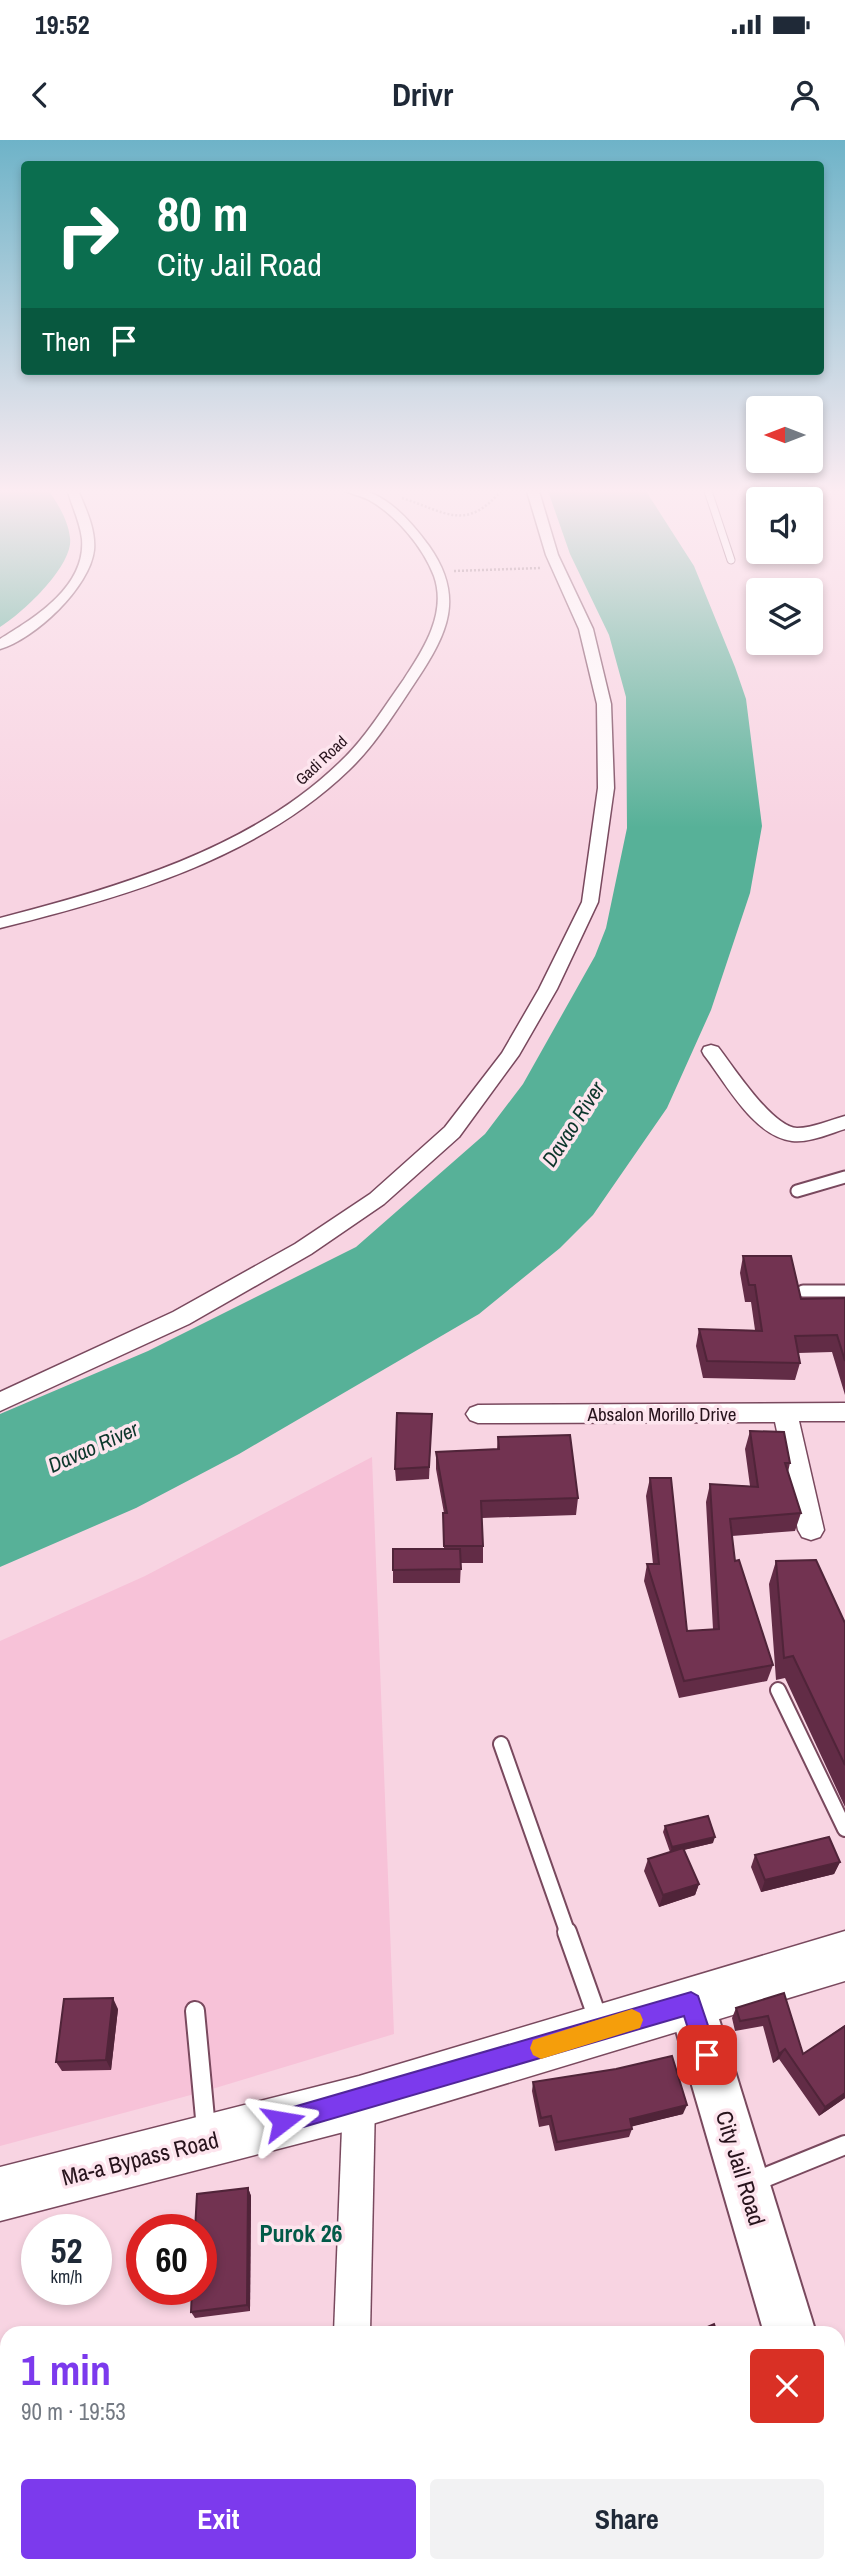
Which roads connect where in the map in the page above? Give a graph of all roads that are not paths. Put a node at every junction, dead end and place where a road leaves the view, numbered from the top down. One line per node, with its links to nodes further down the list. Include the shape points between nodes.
1 (59, 601): 4 (street)
2 (445, 601): 5 (street, Gadi Road, via 431,647 369,737 313,793 274,819 177,866 88,899)
3 (573, 601): 12 (street, via 586,629 604,704 606,788 590,902 510,1055 452,1132 377,1199 181,1318)
4 (0, 645)
5 (0, 923)
6 (711, 1051): 7 (street, via 768,1122 783,1132 804,1133)
7 (845, 1122)
8 (845, 1177): 9 (lane)
9 (797, 1191)
10 (803, 1291): 11 (lane)
11 (845, 1291)
12 (0, 1402)
13 (845, 1412): 14 (street, Absalon Morillo Drive)
14 (785, 1413): 15 (street, Absalon Morillo Drive); 16 (street)
15 (478, 1414)
16 (811, 1530)
17 (778, 1690): 19 (lane)
18 (501, 1744): 23 (lane)
19 (845, 1829)
20 (845, 1956): 21 (main road, Ma-a Bypass Road)
21 (691, 2003): 23 (main road, Ma-a Bypass Road); 27 (street, City Jail Road)
22 (194, 2011): 25 (lane)
23 (602, 2029): 24 (main road, Ma-a Bypass Road)
24 (359, 2102): 25 (main road, Ma-a Bypass Road); 29 (street)
25 (207, 2141): 28 (main road, Ma-a Bypass Road)
26 (845, 2145): 27 (lane)
27 (747, 2185): 30 (street, City Jail Road)
28 (0, 2194)
29 (352, 2326)
30 (788, 2326)

